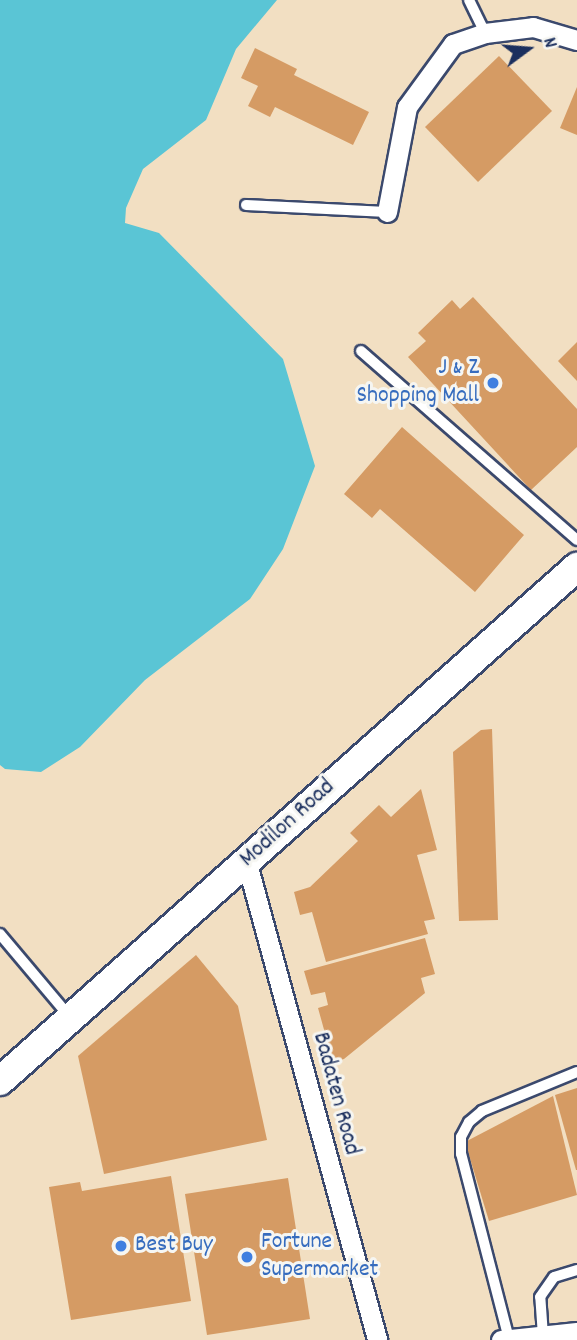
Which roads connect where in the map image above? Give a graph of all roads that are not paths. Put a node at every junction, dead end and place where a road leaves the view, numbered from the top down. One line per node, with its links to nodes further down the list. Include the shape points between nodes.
1 (469, 0): 2 (lane)
2 (485, 33): 3 (street, via 533,27); 5 (street, via 453,44 407,107)
3 (577, 40)
4 (246, 205): 5 (lane)
5 (387, 212)
6 (361, 351): 7 (lane)
7 (577, 540)
8 (577, 567): 9 (street, Modilon Road)
9 (246, 860): 11 (street, Modilon Road); 18 (street, Badaten Road)
10 (0, 934): 11 (lane)
11 (71, 1019): 13 (street, Modilon Road)
12 (577, 1072): 17 (lane, via 475,1115 461,1137 461,1154)
13 (0, 1081)
14 (577, 1270): 16 (lane, via 554,1277 540,1297)
15 (577, 1332): 16 (street)
16 (543, 1336): 17 (street)
17 (509, 1339): 19 (street)
18 (377, 1340)
19 (501, 1340)

